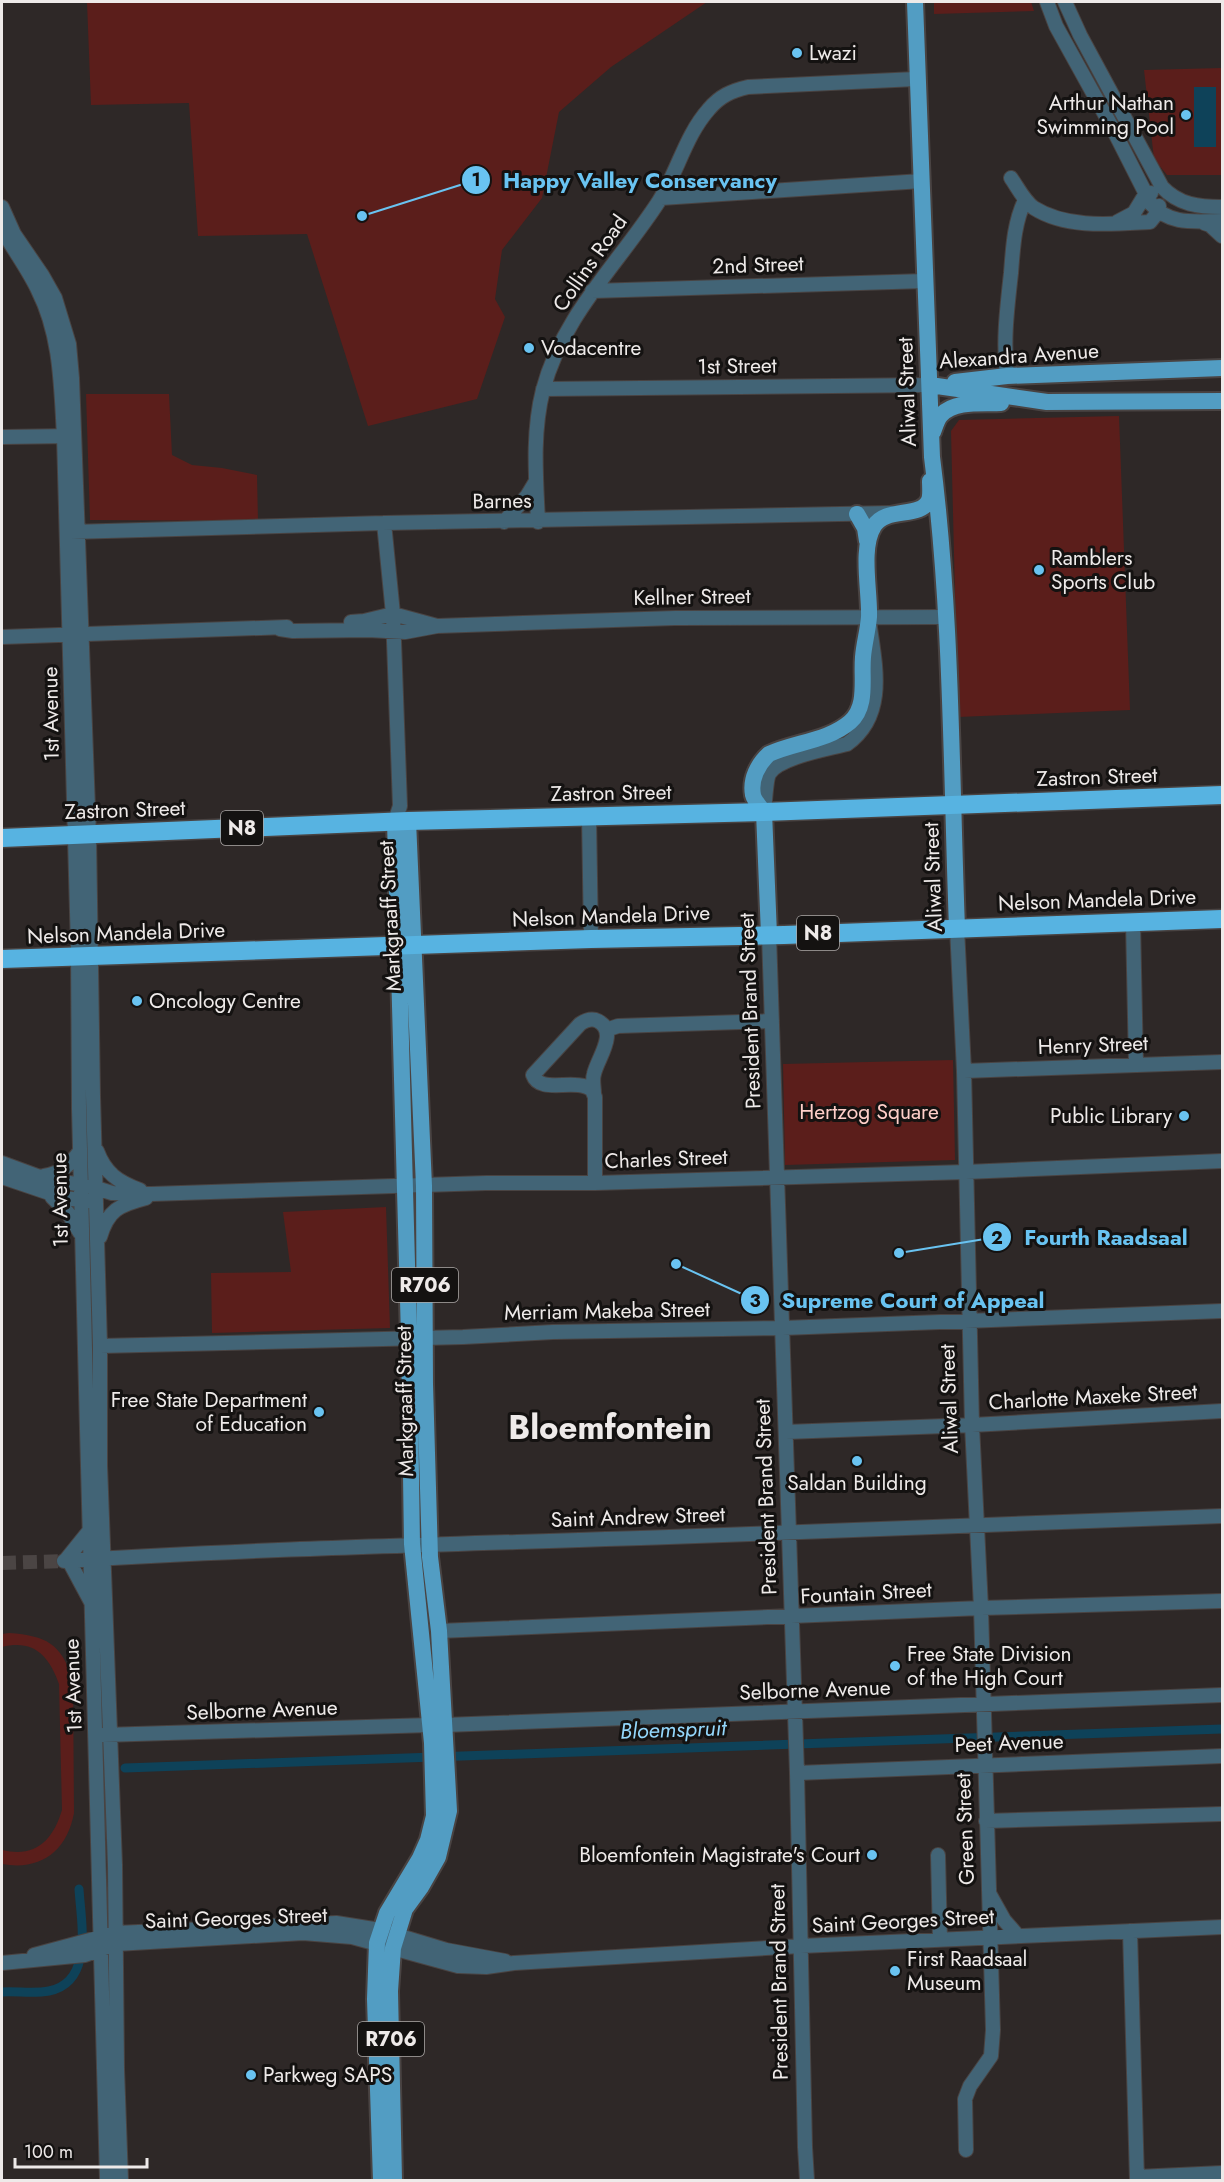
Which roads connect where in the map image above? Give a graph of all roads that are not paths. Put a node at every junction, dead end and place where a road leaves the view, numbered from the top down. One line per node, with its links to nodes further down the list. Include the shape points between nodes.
1 (915, 2): 6 (main road, Aliwal Street)
2 (1047, 2): 5 (street)
3 (1065, 2): 4 (street)
4 (1088, 49): 5 (street); 9 (street)
5 (1074, 57): 10 (street)
6 (916, 79): 8 (main road, Aliwal Street); 11 (street, Collins Road, via 735,90 716,101 700,118)
7 (1011, 178): 12 (street)
8 (922, 181): 11 (street); 21 (main road, Aliwal Street)
9 (1162, 187): 10 (street); 14 (street, via 1189,204); 15 (street)
10 (1145, 195): 15 (street); 18 (street, via 1134,213)
11 (661, 198): 22 (street, Collins Road)
12 (1025, 200): 18 (street, via 1064,220); 24 (street, via 1016,226 1005,320)
13 (2, 207): 19 (street, 1st Avenue)
14 (1222, 207)
15 (1158, 212): 16 (street, via 1175,220); 18 (street, via 1150,222)
16 (1196, 221): 17 (street); 20 (street, via 1210,225)
17 (1222, 221)
18 (1112, 224)
19 (6, 232): 30 (street, 1st Avenue, via 51,290)
20 (1222, 236)
21 (925, 281): 22 (street, 2nd Street); 25 (main road, Aliwal Street)
22 (592, 291): 26 (street, Collins Road, via 572,323)
23 (1222, 368): 24 (main road, Alexandra Avenue)
24 (1007, 376): 25 (main road, Alexandra Avenue)
25 (930, 385): 26 (street, 1st Street); 28 (main road, Alexandra Avenue); 29 (main road, Aliwal Street)
26 (543, 389): 33 (street, Collins Road, via 536,423)
27 (1222, 401): 28 (main road, Alexandra Avenue)
28 (1047, 402): 29 (main road, via 957,406 939,416)
29 (932, 435): 32 (main road, Aliwal Street)
30 (69, 436): 31 (street); 40 (street, 1st Avenue)
31 (2, 437)
32 (932, 457): 34 (main road, via 929,500 915,510); 36 (main road, Aliwal Street)
33 (536, 481): 37 (street); 38 (street, Collins Road)
34 (893, 513): 35 (street, Barnes); 36 (street, Barnes); 41 (main road, via 874,526)
35 (857, 514): 38 (street, Barnes); 41 (main road, via 866,528)
36 (939, 514): 45 (main road, Aliwal Street)
37 (504, 522): 38 (street, Barnes); 39 (street, Barnes)
38 (538, 522)
39 (384, 523): 40 (street, Barnes); 42 (street, Markgraaff Street)
40 (71, 532): 49 (street, 1st Avenue)
41 (867, 542): 43 (main road)
42 (393, 614): 46 (street, Kellner Street); 47 (street, Kellner Street, via 364,621); 48 (street, Markgraaff Street)
43 (869, 617): 44 (street, Kellner Street); 46 (street, Kellner Street, via 675,618); 51 (street); 54 (main road, President Brand Street, via 859,709 841,729 781,749 762,761 754,775 753,796)
44 (898, 617): 45 (street, Kellner Street); 51 (street, via 881,626)
45 (947, 617): 53 (main road, Aliwal Street)
46 (437, 626): 48 (street, Kellner Street)
47 (280, 629): 48 (street, Kellner Street); 49 (street, Kellner Street)
48 (394, 632): 55 (street, Markgraaff Street)
49 (76, 635): 50 (street, Kellner Street); 57 (street, 1st Avenue)
50 (2, 637)
51 (874, 654): 54 (street, via 874,702 866,724 847,744 774,768 768,777)
52 (1222, 795): 53 (highway, Zastron Street / N8)
53 (953, 805): 54 (highway, Zastron Street / N8); 61 (main road, Aliwal Street)
54 (764, 812): 56 (highway, Zastron Street / N8); 62 (main road, President Brand Street)
55 (401, 816): 56 (highway, Zastron Street / N8); 57 (highway, Zastron Street / N8); 64 (main road, Markgraaff Street / R706)
56 (589, 816): 63 (street)
57 (82, 835): 58 (highway, Zastron Street / N8); 65 (street, 1st Avenue)
58 (2, 838)
59 (1222, 919): 60 (highway, Nelson Mandela Drive / N8)
60 (1133, 922): 61 (highway, Nelson Mandela Drive / N8); 70 (street)
61 (957, 928): 62 (highway, Nelson Mandela Drive / N8); 71 (street, Aliwal Street)
62 (769, 935): 63 (highway, Nelson Mandela Drive / N8); 67 (street, President Brand Street)
63 (591, 939): 64 (highway, Nelson Mandela Drive / N8)
64 (406, 945): 65 (highway, Nelson Mandela Drive / N8); 83 (main road, Markgraaff Street / R706); 84 (main road, Markgraaff Street / R706)
65 (85, 957): 66 (highway, Nelson Mandela Drive / N8); 73 (street, 1st Avenue); 74 (street, 1st Avenue)
66 (2, 959)
67 (772, 1021): 68 (street, via 618,1026); 78 (street, President Brand Street)
68 (606, 1030): 72 (street, via 606,1045 594,1073); 72 (street, via 597,1020 585,1021 533,1075 544,1086 579,1084)
69 (1222, 1062): 70 (street, Henry Street)
70 (1136, 1065): 71 (street, Henry Street)
71 (964, 1071): 77 (street, Aliwal Street)
72 (594, 1093): 81 (street)
73 (94, 1143): 86 (street, 1st Avenue); 87 (street, via 103,1166 114,1178)
74 (80, 1151): 80 (street, via 60,1172); 82 (street, 1st Avenue)
75 (1222, 1161): 77 (street, Charles Street)
76 (2, 1163): 80 (street)
77 (966, 1172): 78 (street, Charles Street); 92 (street, Aliwal Street)
78 (779, 1176): 81 (street, Charles Street); 93 (street, President Brand Street)
79 (2, 1177): 85 (street)
80 (40, 1177): 82 (street)
81 (595, 1183): 84 (street, Charles Street)
82 (81, 1185): 86 (street); 88 (street, 1st Avenue)
83 (405, 1186): 84 (street, Charles Street); 87 (street, Charles Street); 94 (main road, Markgraaff Street / R706)
84 (424, 1186): 94 (main road, Markgraaff Street / R706)
85 (48, 1194): 88 (street); 89 (street, via 74,1221)
86 (96, 1194): 87 (street, Charles Street); 88 (street); 90 (street, 1st Avenue)
87 (156, 1194): 90 (street, via 114,1210)
88 (81, 1201): 89 (street, 1st Avenue)
89 (82, 1242): 101 (street, 1st Avenue)
90 (98, 1245): 95 (street, 1st Avenue)
91 (1222, 1311): 92 (street, Merriam Makeba Street)
92 (969, 1320): 93 (street, Merriam Makeba Street); 97 (street, Aliwal Street)
93 (783, 1328): 94 (street, Merriam Makeba Street); 98 (street, President Brand Street)
94 (418, 1337): 95 (street, Merriam Makeba Street); 103 (main road, Markgraaff Street / R706); 104 (main road, Markgraaff Street / R706)
95 (100, 1346): 105 (street, 1st Avenue)
96 (1222, 1411): 97 (street, Charlotte Maxeke Street)
97 (972, 1425): 98 (street, Charlotte Maxeke Street); 100 (street, Aliwal Street)
98 (786, 1432): 102 (street, President Brand Street)
99 (1222, 1516): 100 (street, Saint Andrew Street)
100 (976, 1524): 102 (street, Saint Andrew Street); 109 (street, Aliwal Street)
101 (90, 1530): 105 (street, 1st Avenue); 106 (street)
102 (790, 1533): 104 (street, Saint Andrew Street); 110 (street, President Brand Street)
103 (412, 1544): 104 (street, Saint Andrew Street); 105 (street, Saint Andrew Street); 112 (main road, Markgraaff Street / R706)
104 (430, 1544): 111 (main road, Markgraaff Street / R706)
105 (97, 1559): 106 (street, Saint Andrew Street); 108 (street, 1st Avenue); 118 (street, 1st Avenue)
106 (66, 1561): 108 (street)
107 (1222, 1601): 109 (street, Fountain Street)
108 (92, 1604): 117 (street, 1st Avenue)
109 (981, 1608): 110 (street, Fountain Street); 114 (street, Aliwal Street)
110 (792, 1618): 111 (street, Fountain Street); 115 (street, President Brand Street)
111 (439, 1631): 112 (main road); 116 (main road, Markgraaff Street / R706)
112 (423, 1638): 116 (main road, Markgraaff Street / R706)
113 (1222, 1695): 114 (street, Selborne Avenue)
114 (984, 1709): 115 (street, Selborne Avenue); 120 (street, Aliwal Street)
115 (795, 1717): 116 (street, Selborne Avenue); 121 (street, President Brand Street)
116 (438, 1725): 118 (street, Selborne Avenue); 131 (main road, Markgraaff Street / R706, via 441,1783 434,1816 420,1858 390,1906)
117 (95, 1734): 118 (street, Selborne Avenue); 133 (street, 1st Avenue)
118 (111, 1735): 130 (street, 1st Avenue)
119 (1222, 1756): 120 (street, Peet Avenue)
120 (984, 1758): 121 (street, Peet Avenue); 123 (street, Green Street)
121 (797, 1773): 134 (street, President Brand Street)
122 (1222, 1814): 123 (street)
123 (986, 1821): 125 (street, Green Street)
124 (938, 1855): 132 (street)
125 (988, 1890): 128 (street); 129 (street, Green Street)
126 (1222, 1927): 127 (street, Saint Georges Street)
127 (1131, 1931): 128 (street, Saint Georges Street); 139 (street)
128 (1018, 1936): 129 (street, Saint Georges Street)
129 (990, 1938): 132 (street, Saint Georges Street); 136 (street, Green Street, via 992,2047 965,2099)
130 (116, 1939): 131 (street, Saint Georges Street, via 307,1923 336,1923); 133 (street, Saint Georges Street); 142 (street, 1st Avenue)
131 (387, 1939): 134 (street, Saint Georges Street, via 514,1963); 143 (main road, R706, via 375,1999); 144 (main road, R706)
132 (939, 1940): 134 (street, Saint Georges Street)
133 (101, 1943): 135 (street, Saint Georges Street); 137 (street, 1st Avenue)
134 (801, 1946): 145 (street, President Brand Street)
135 (7, 1962)
136 (966, 2150)
137 (106, 2156): 140 (street); 141 (street, 1st Avenue)
138 (1222, 2173): 139 (street)
139 (1137, 2179)
140 (97, 2181)
141 (107, 2181)
142 (121, 2181)
143 (381, 2181)
144 (394, 2181)
145 (807, 2181)

